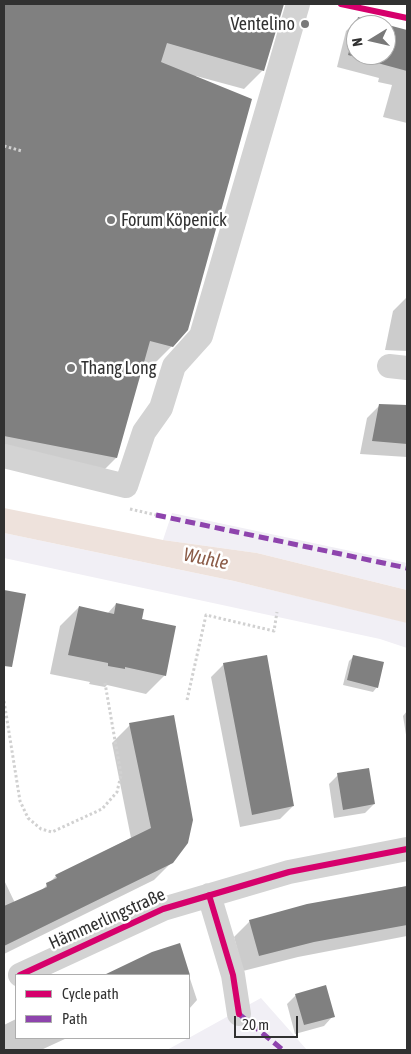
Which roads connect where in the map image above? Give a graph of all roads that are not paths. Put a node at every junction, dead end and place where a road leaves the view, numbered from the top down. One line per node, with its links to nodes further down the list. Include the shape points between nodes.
1 (298, 4): 2 (street, via 201,336 174,366 161,408 144,432 126,486)
2 (4, 456)
3 (407, 849): 4 (street, Hämmerlingstraße, via 300,870)
4 (208, 895): 5 (street, Hämmerlingstraße, via 164,909); 6 (street, via 233,975)
5 (22, 974)
6 (240, 1014)

